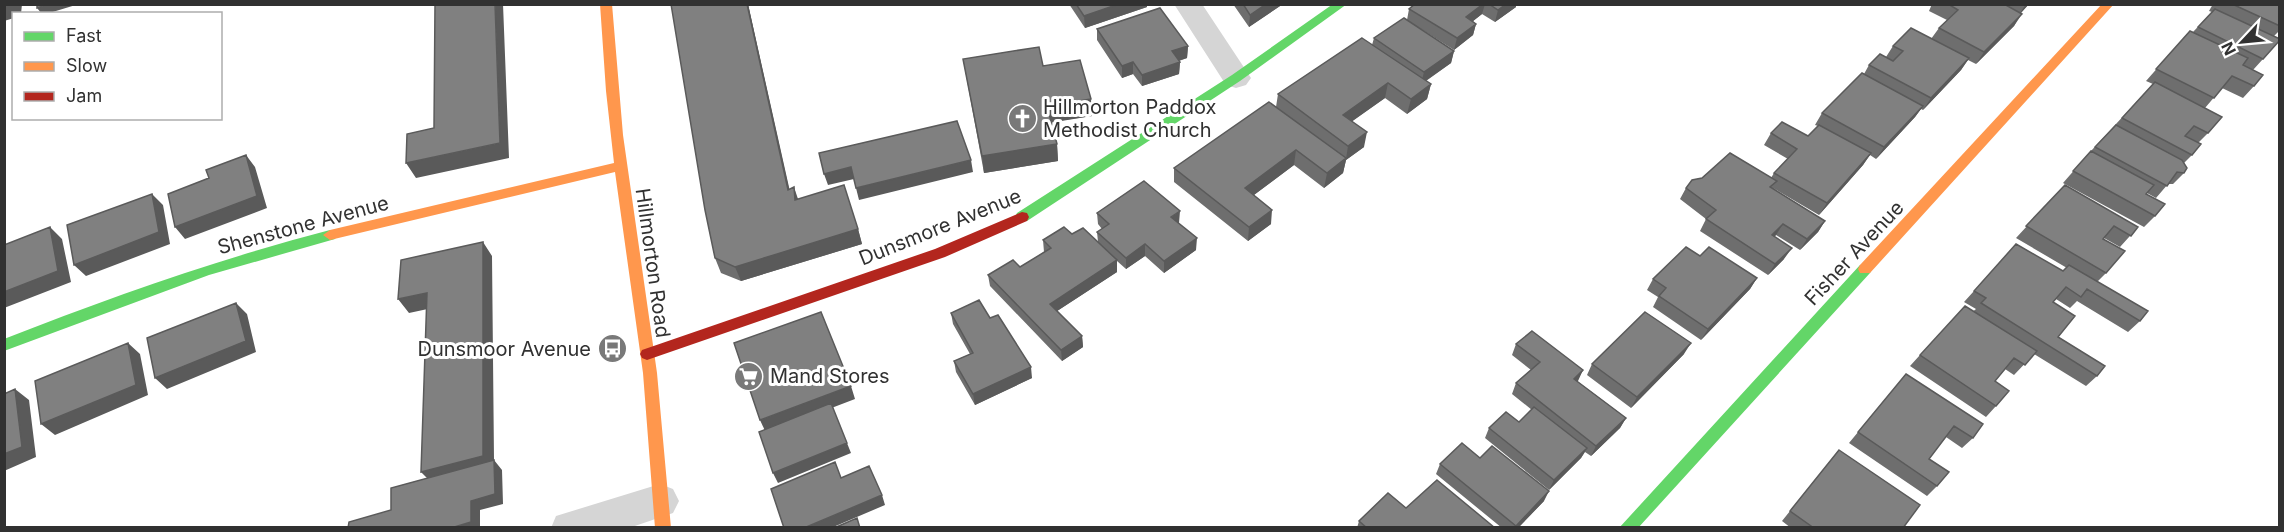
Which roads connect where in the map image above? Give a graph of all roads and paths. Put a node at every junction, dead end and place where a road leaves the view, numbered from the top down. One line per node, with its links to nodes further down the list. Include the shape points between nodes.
1 (606, 4): 6 (main road, Hillmorton Road)
2 (1188, 4): 5 (street)
3 (1342, 4): 5 (main road, Dunsmore Avenue)
4 (2109, 4): 11 (main road, Fisher Avenue)
5 (1236, 78): 8 (main road, Dunsmore Avenue, via 1031,213 940,253)
6 (619, 166): 7 (main road, Shenstone Avenue, via 273,249 102,306); 8 (main road, Hillmorton Road)
7 (4, 345)
8 (647, 354): 9 (main road, Hillmorton Road)
9 (661, 514): 10 (street)
10 (570, 528)
11 (1627, 528)

